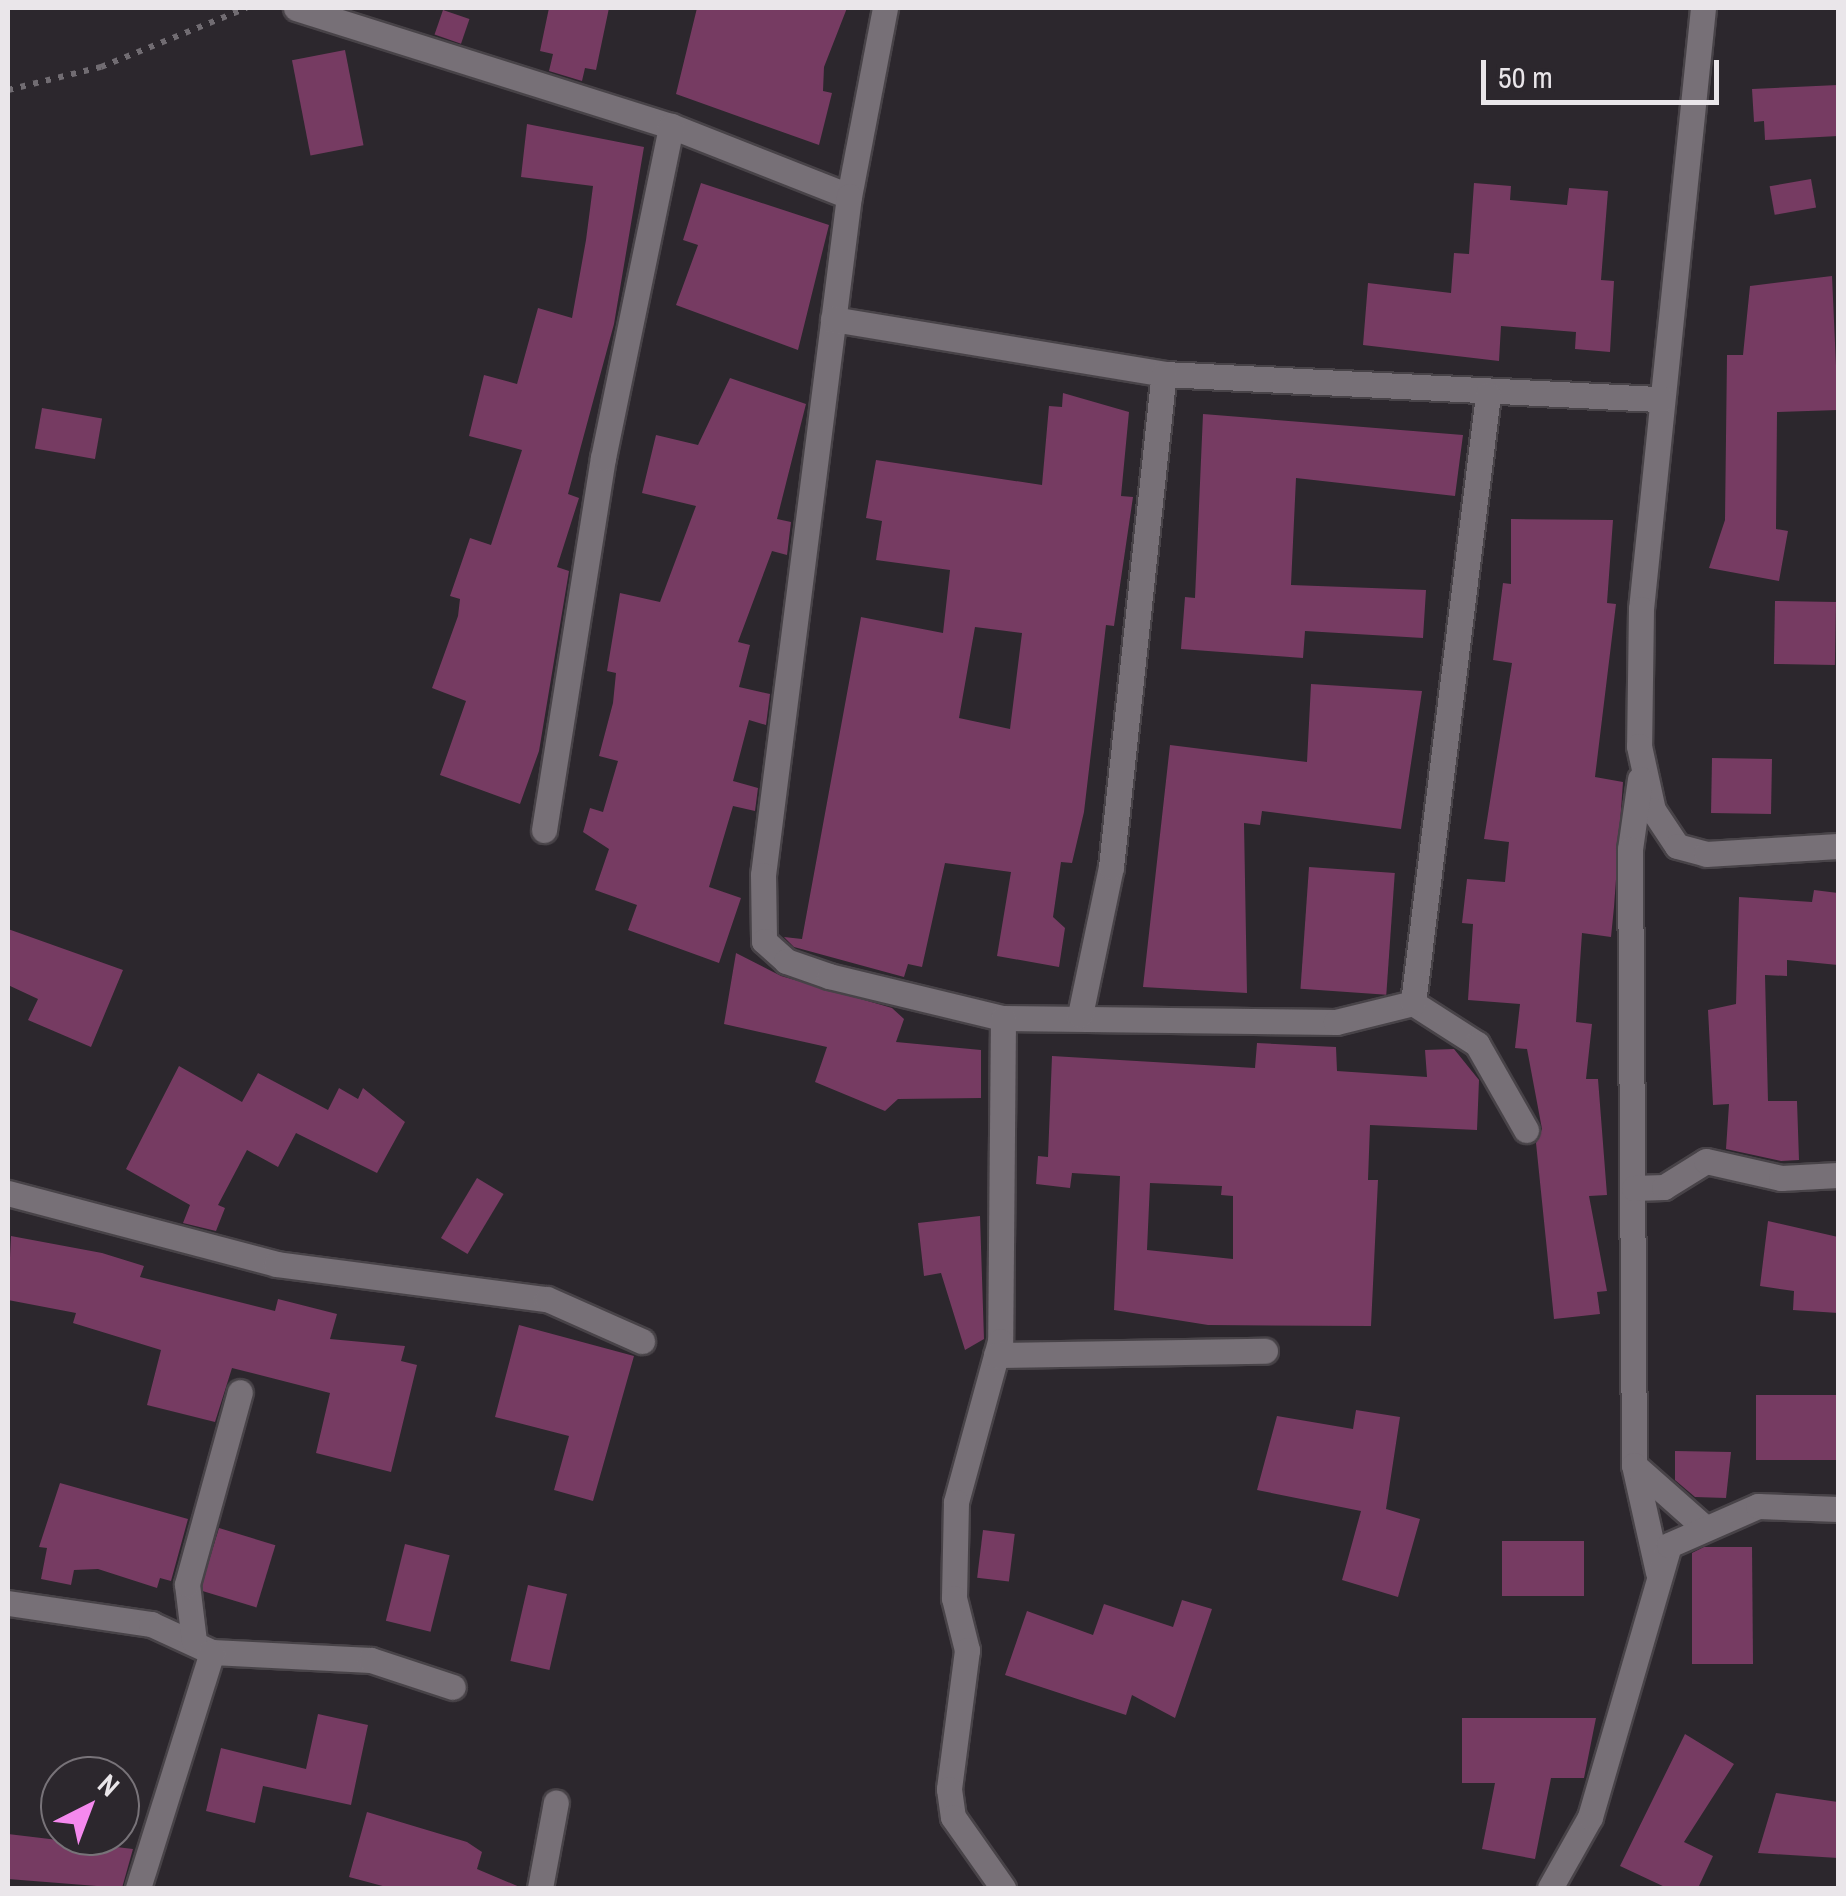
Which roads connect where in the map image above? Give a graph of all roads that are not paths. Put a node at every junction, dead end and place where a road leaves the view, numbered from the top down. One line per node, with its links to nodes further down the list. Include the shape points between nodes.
1 (296, 8): 4 (street)
2 (885, 8): 5 (street)
3 (1704, 8): 9 (street)
4 (672, 126): 5 (street); 11 (street, via 603,458)
5 (848, 196): 6 (street)
6 (833, 319): 7 (street); 15 (street, via 764,875 764,942 829,976)
7 (1164, 374): 8 (street); 14 (street, via 1111,867)
8 (1488, 394): 9 (street); 13 (street)
9 (1662, 400): 10 (street, via 1641,608)
10 (1642, 759): 12 (street, via 1654,810 1677,846 1706,854); 18 (street, via 1630,849)
11 (544, 830)
12 (1838, 846)
13 (1413, 1002): 14 (street, via 1336,1022); 16 (street, via 1477,1044)
14 (1080, 1015): 15 (street)
15 (1003, 1018): 22 (street)
16 (1526, 1130)
17 (1838, 1174): 18 (street, via 1781,1178 1706,1161 1664,1187)
18 (1634, 1188): 24 (street)
19 (8, 1193): 20 (street, via 276,1264 546,1299)
20 (642, 1340)
21 (1265, 1352): 22 (street)
22 (996, 1355): 34 (street, via 956,1502 954,1598 967,1650 948,1789 953,1817)
23 (240, 1392): 29 (street, via 187,1584)
24 (1634, 1465): 26 (street); 27 (street)
25 (1838, 1509): 26 (street, via 1758,1506)
26 (1704, 1527): 27 (street, via 1669,1545)
27 (1658, 1572): 35 (street, via 1636,1680 1590,1817)
28 (8, 1603): 29 (street, via 151,1624)
29 (203, 1646): 30 (street, via 371,1660); 32 (street)
30 (453, 1687)
31 (556, 1802): 33 (street)
32 (138, 1888)
33 (540, 1888)
34 (1003, 1888)
35 (1550, 1888)

